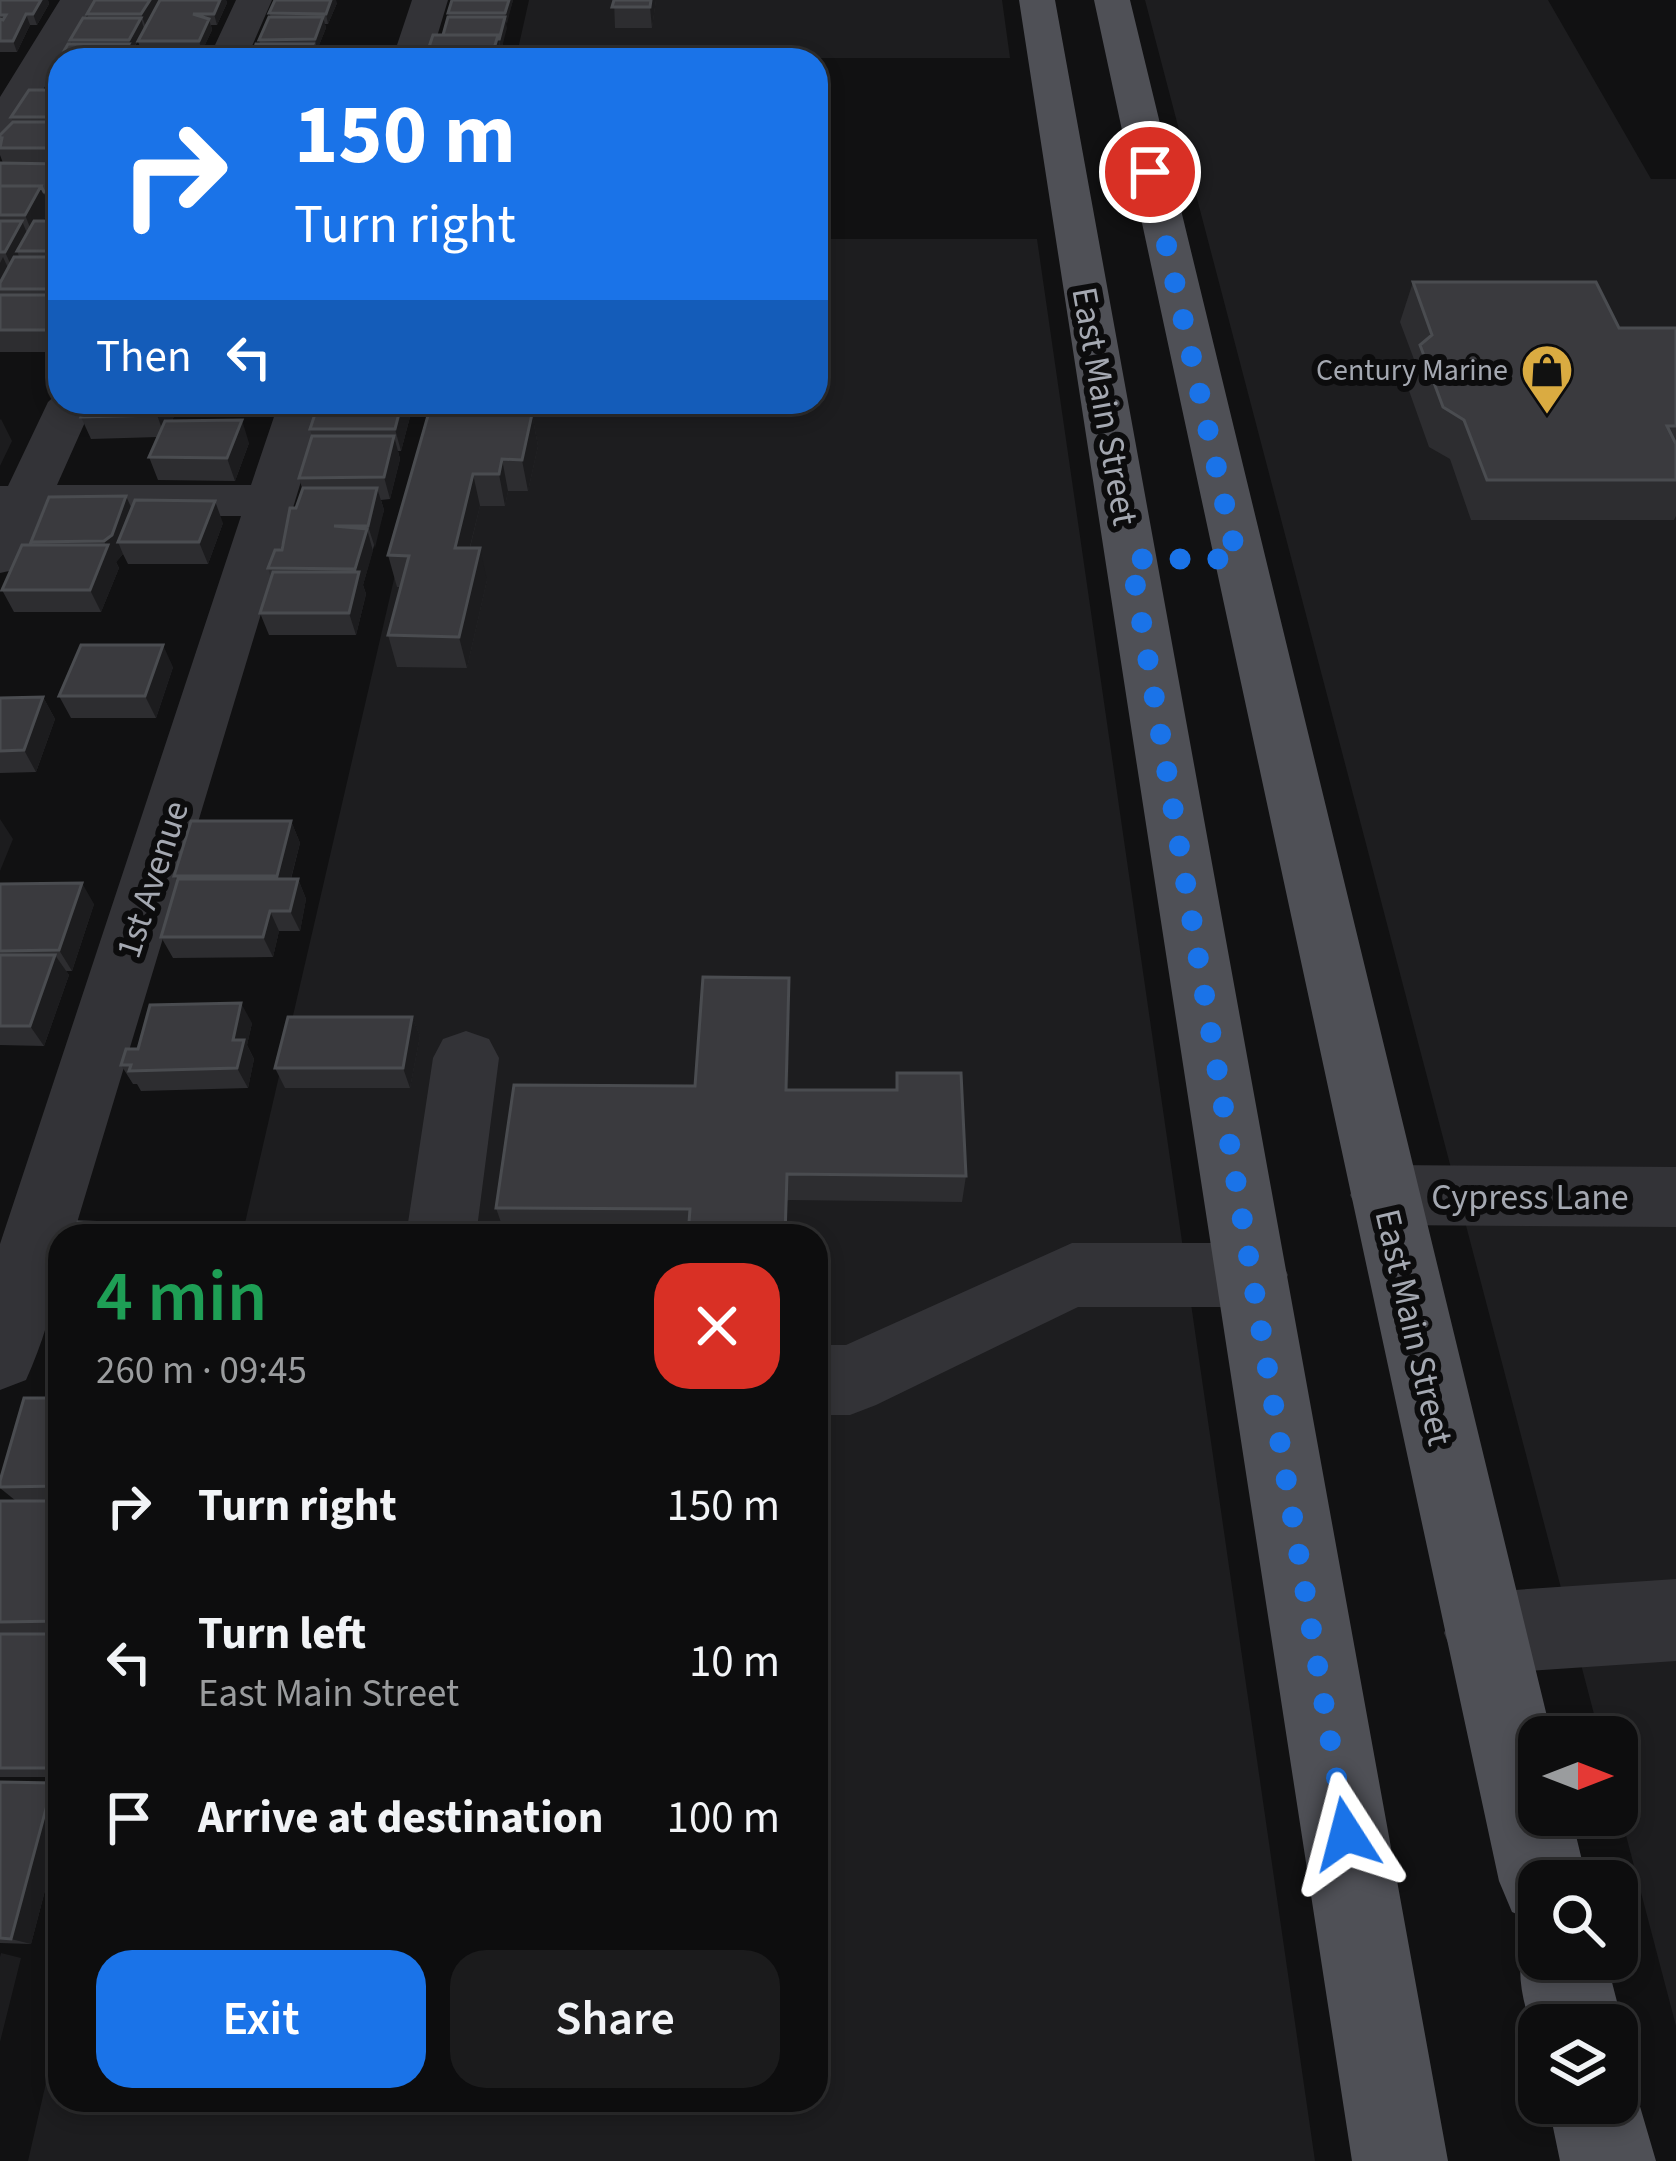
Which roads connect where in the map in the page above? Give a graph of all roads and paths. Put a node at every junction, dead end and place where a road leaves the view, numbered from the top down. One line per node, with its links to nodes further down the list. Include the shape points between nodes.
1 (78, 0): 6 (lane)
2 (254, 0): 7 (lane)
3 (430, 0): 8 (lane)
4 (1037, 0): 16 (main road, East Main Street)
5 (1112, 0): 16 (main road, East Main Street)
6 (49, 48)
7 (232, 48)
8 (415, 48)
9 (48, 50): 10 (lane)
10 (0, 130)
11 (64, 414): 14 (lane)
12 (298, 414): 13 (lane, 1st Avenue)
13 (271, 500): 14 (lane); 22 (lane, 1st Avenue)
14 (13, 501): 15 (lane)
15 (0, 557)
16 (1184, 559): 18 (main road, East Main Street); 21 (main road, East Main Street)
17 (466, 1058): 20 (lane)
18 (1385, 1195): 19 (lane, Cypress Lane); 25 (main road, East Main Street)
19 (1676, 1197)
20 (443, 1224)
21 (1252, 1275): 23 (lane, via 1072,1275 850,1380); 28 (main road, East Main Street)
22 (0, 1356)
23 (828, 1380)
24 (1676, 1620): 25 (lane)
25 (1485, 1633): 26 (main road, East Main Street)
26 (1538, 1860)
27 (1600, 2124): 29 (main road)
28 (1400, 2161)
29 (1608, 2161)

